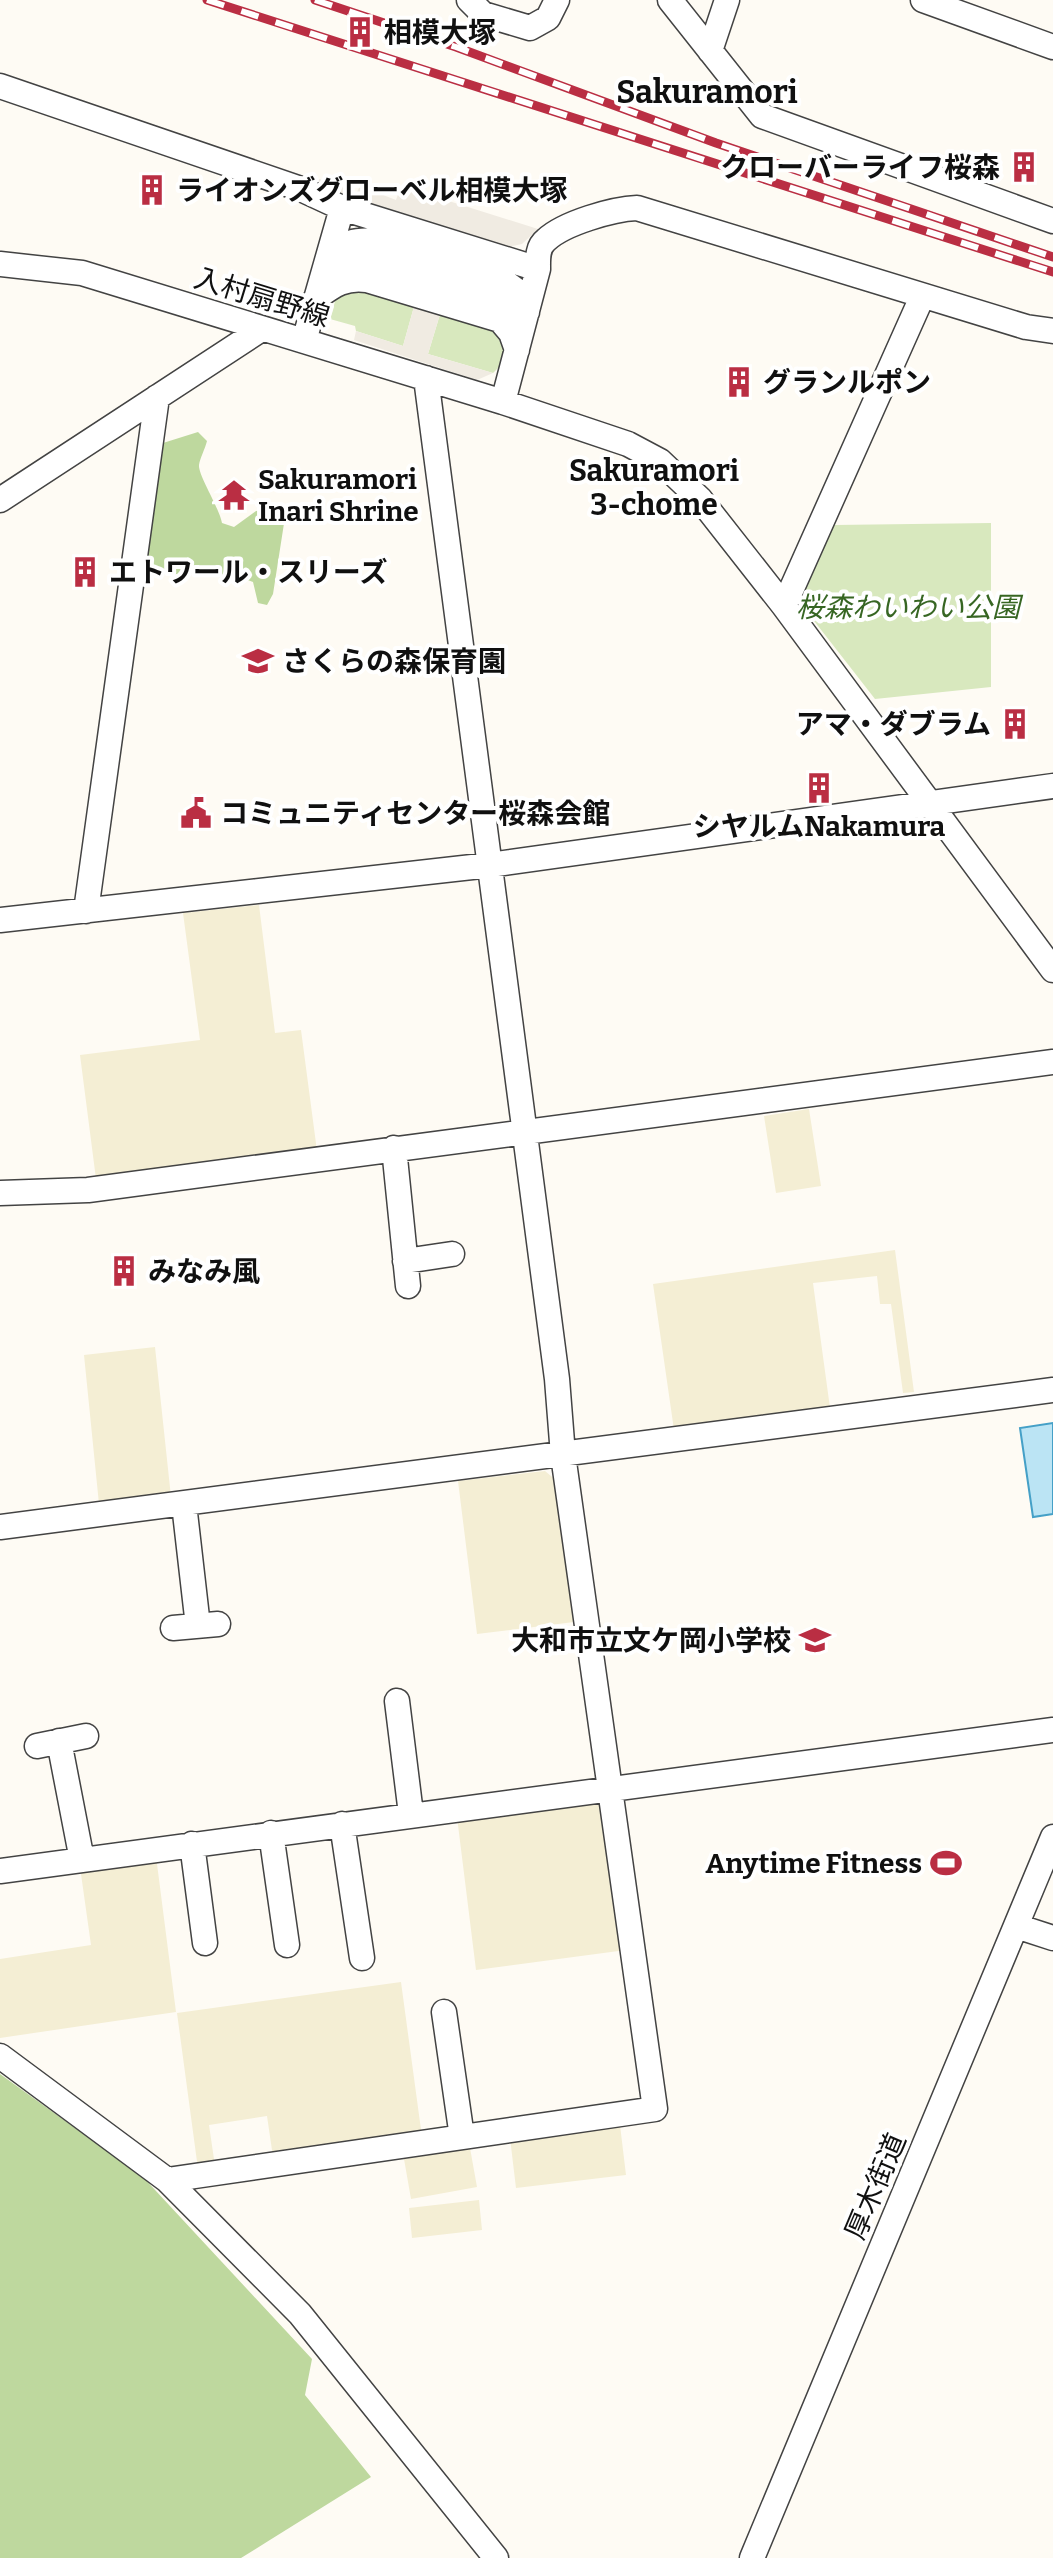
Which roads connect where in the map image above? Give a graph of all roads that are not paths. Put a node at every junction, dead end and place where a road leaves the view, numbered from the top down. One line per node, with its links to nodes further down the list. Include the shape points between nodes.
1 (469, 0): 2 (street, via 483,14 530,28 548,18)
2 (557, 0)
3 (670, 0): 7 (street)
4 (727, 0): 7 (street)
5 (923, 0): 6 (street)
6 (1053, 47)
7 (710, 51): 10 (street, via 762,116)
8 (0, 86): 9 (street, via 301,189)
9 (342, 208): 12 (street); 13 (street)
10 (1053, 221)
11 (0, 264): 15 (street, 入村扇野線, via 82,273)
12 (538, 269): 14 (street, via 537,253 545,240 612,211 637,208); 16 (street)
13 (322, 277): 16 (street, via 367,280 500,320 511,333); 16 (street, via 342,244 375,241 509,285 520,293); 18 (street)
14 (922, 297): 17 (street); 23 (street)
15 (260, 330): 18 (street, 入村扇野線); 20 (street)
16 (522, 330): 21 (street)
17 (1053, 331)
18 (304, 341): 19 (street, 入村扇野線)
19 (426, 378): 21 (street, 入村扇野線); 26 (street)
20 (157, 397): 22 (street); 27 (street)
21 (503, 402): 23 (street, 入村扇野線, via 628,444 660,461 700,499)
22 (0, 500)
23 (784, 606): 25 (street, 入村扇野線)
24 (1053, 786): 25 (street)
25 (931, 805): 26 (street); 29 (street, 入村扇野線)
26 (490, 865): 27 (street); 31 (street)
27 (86, 911): 28 (street)
28 (0, 920)
29 (1053, 970)
30 (1053, 1062): 31 (street)
31 (525, 1132): 32 (street); 38 (street)
32 (394, 1148): 33 (street, via 88,1190); 35 (street)
33 (0, 1193)
34 (452, 1254): 35 (street)
35 (405, 1261): 36 (street)
36 (408, 1286)
37 (1053, 1390): 38 (street)
38 (563, 1455): 39 (street); 45 (street)
39 (184, 1504): 40 (street); 41 (street, via 208,1625)
40 (0, 1527)
41 (173, 1628)
42 (397, 1701): 46 (street)
43 (1053, 1730): 45 (street)
44 (86, 1736): 51 (street, via 48,1743)
45 (612, 1786): 46 (street); 60 (street, via 655,2109)
46 (411, 1814): 47 (street)
47 (342, 1824): 48 (street); 57 (street)
48 (271, 1833): 50 (street); 56 (street)
49 (1053, 1837): 53 (street, 厚木街道)
50 (192, 1844): 51 (street); 55 (street)
51 (82, 1860): 52 (street)
52 (0, 1871)
53 (1016, 1926): 54 (street); 63 (street, 厚木街道)
54 (1053, 1938)
55 (205, 1943)
56 (287, 1945)
57 (362, 1958)
58 (444, 2012): 60 (street)
59 (0, 2056): 61 (street)
60 (462, 2137): 61 (street)
61 (167, 2180): 62 (street, via 300,2314)
62 (496, 2558)
63 (752, 2558)

